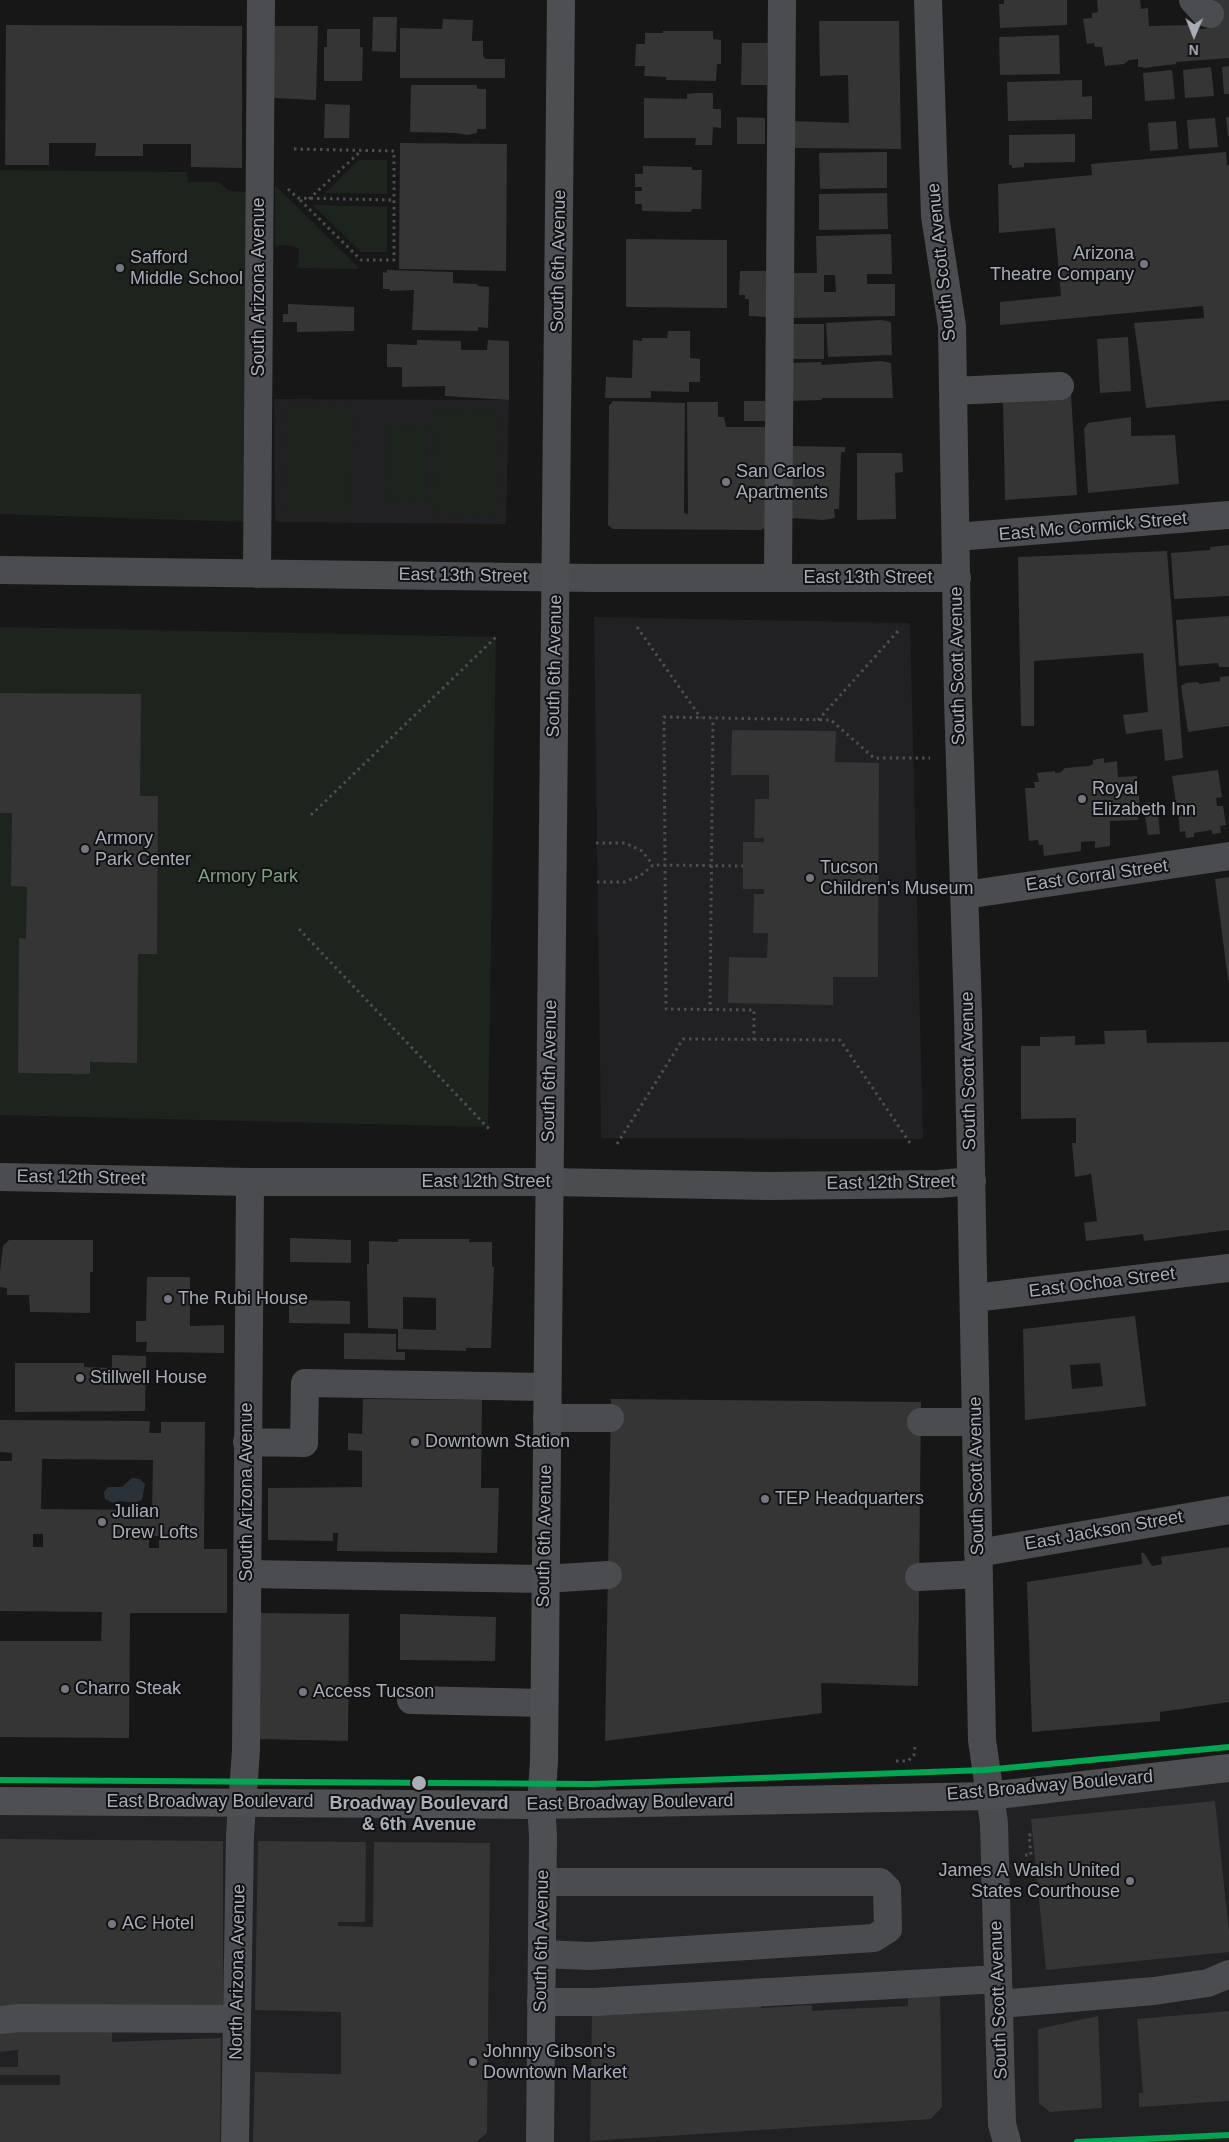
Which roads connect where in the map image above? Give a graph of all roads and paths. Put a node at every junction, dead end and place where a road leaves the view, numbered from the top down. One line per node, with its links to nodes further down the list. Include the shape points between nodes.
1 (261, 0): 7 (street, South Arizona Avenue)
2 (560, 0): 17 (main road, South 6th Avenue)
3 (782, 0): 18 (street)
4 (928, 0): 12 (street, South Scott Avenue, via 934,216 951,314)
5 (294, 149): 6 (path)
6 (361, 150): 9 (path); 10 (path, via 394,151)
7 (260, 162): 8 (path); 16 (street, South Arizona Avenue)
8 (298, 198): 9 (path); 10 (path, via 361,260 394,260)
9 (309, 199): 10 (path)
10 (394, 200)
11 (1060, 386): 12 (street)
12 (953, 391): 14 (street, South Scott Avenue)
13 (1229, 515): 14 (street, East Mc Cormick Street)
14 (956, 537): 19 (street, South Scott Avenue)
15 (0, 570): 16 (street, East 13th Street)
16 (257, 574): 17 (street, East 13th Street)
17 (556, 577): 18 (street, East 13th Street); 45 (main road, South 6th Avenue)
18 (778, 577): 19 (street, East 13th Street)
19 (957, 578): 35 (street, South Scott Avenue)
20 (638, 627): 23 (path)
21 (898, 630): 25 (path)
22 (496, 637): 27 (path)
23 (701, 718): 24 (path); 31 (path, via 664,717)
24 (714, 718): 25 (path); 32 (path)
25 (818, 720): 26 (path, via 831,720 874,758)
26 (930, 758)
27 (311, 815)
28 (596, 843): 30 (path, via 625,843 642,852)
29 (1229, 856): 35 (street, East Corral Street)
30 (653, 865): 31 (path); 34 (path, via 640,876 624,882)
31 (665, 865): 32 (path); 37 (path, via 666,1009)
32 (712, 866): 33 (path); 37 (path)
33 (743, 866)
34 (597, 882)
35 (965, 895): 43 (street, South Scott Avenue)
36 (299, 929): 39 (path)
37 (710, 1011): 38 (path, via 754,1010)
38 (754, 1040): 40 (path, via 683,1039); 41 (path, via 840,1040)
39 (491, 1131)
40 (617, 1144)
41 (912, 1146)
42 (0, 1177): 44 (street, East 12th Street)
43 (972, 1181): 45 (street, East 12th Street, via 770,1186); 47 (street, South Scott Avenue)
44 (250, 1182): 45 (street, East 12th Street); 53 (street, South Arizona Avenue)
45 (549, 1182): 48 (main road, South 6th Avenue)
46 (1229, 1268): 47 (street, East Ochoa Street)
47 (974, 1298): 52 (street, South Scott Avenue)
48 (547, 1387): 49 (main road, South 6th Avenue); 53 (street, via 305,1383 304,1443)
49 (547, 1418): 50 (street); 59 (main road, South 6th Avenue)
50 (610, 1418)
51 (921, 1422): 52 (street)
52 (976, 1422): 55 (street, South Scott Avenue)
53 (248, 1442): 56 (street, South Arizona Avenue)
54 (1229, 1510): 55 (street, East Jackson Street)
55 (979, 1564): 58 (street, East Jackson Street); 65 (street, South Scott Avenue, via 982,1752)
56 (247, 1574): 59 (street); 67 (street, South Arizona Avenue)
57 (608, 1575): 59 (street)
58 (919, 1577)
59 (544, 1579): 61 (main road, South 6th Avenue)
60 (411, 1700): 61 (street)
61 (544, 1703): 68 (main road, South 6th Avenue)
62 (915, 1746): 63 (path, via 914,1755 908,1761)
63 (896, 1761)
64 (1229, 1768): 65 (main road, East Broadway Boulevard)
65 (989, 1796): 68 (main road, East Broadway Boulevard); 74 (street, South Scott Avenue, via 994,1823)
66 (0, 1801): 67 (main road, East Broadway Boulevard)
67 (243, 1802): 68 (main road, East Broadway Boulevard); 76 (street, North Arizona Avenue)
68 (541, 1805): 71 (main road, South 6th Avenue)
69 (1023, 1835): 70 (path, via 1031,1835 1031,1855)
70 (1025, 1855)
71 (543, 1882): 72 (main road, South 6th Avenue); 72 (street, via 880,1882 888,1889 888,1929 874,1938 590,1956)
72 (542, 1954): 75 (main road, South 6th Avenue)
73 (1229, 1974): 74 (street, via 1208,1982 1154,1991)
74 (999, 1991): 75 (street); 80 (street, South Scott Avenue, via 1002,2124)
75 (541, 2002): 79 (main road, South 6th Avenue)
76 (237, 2019): 77 (street, via 209,2014); 78 (street, North Arizona Avenue)
77 (0, 2020)
78 (235, 2142)
79 (540, 2142)
80 (1008, 2142)

